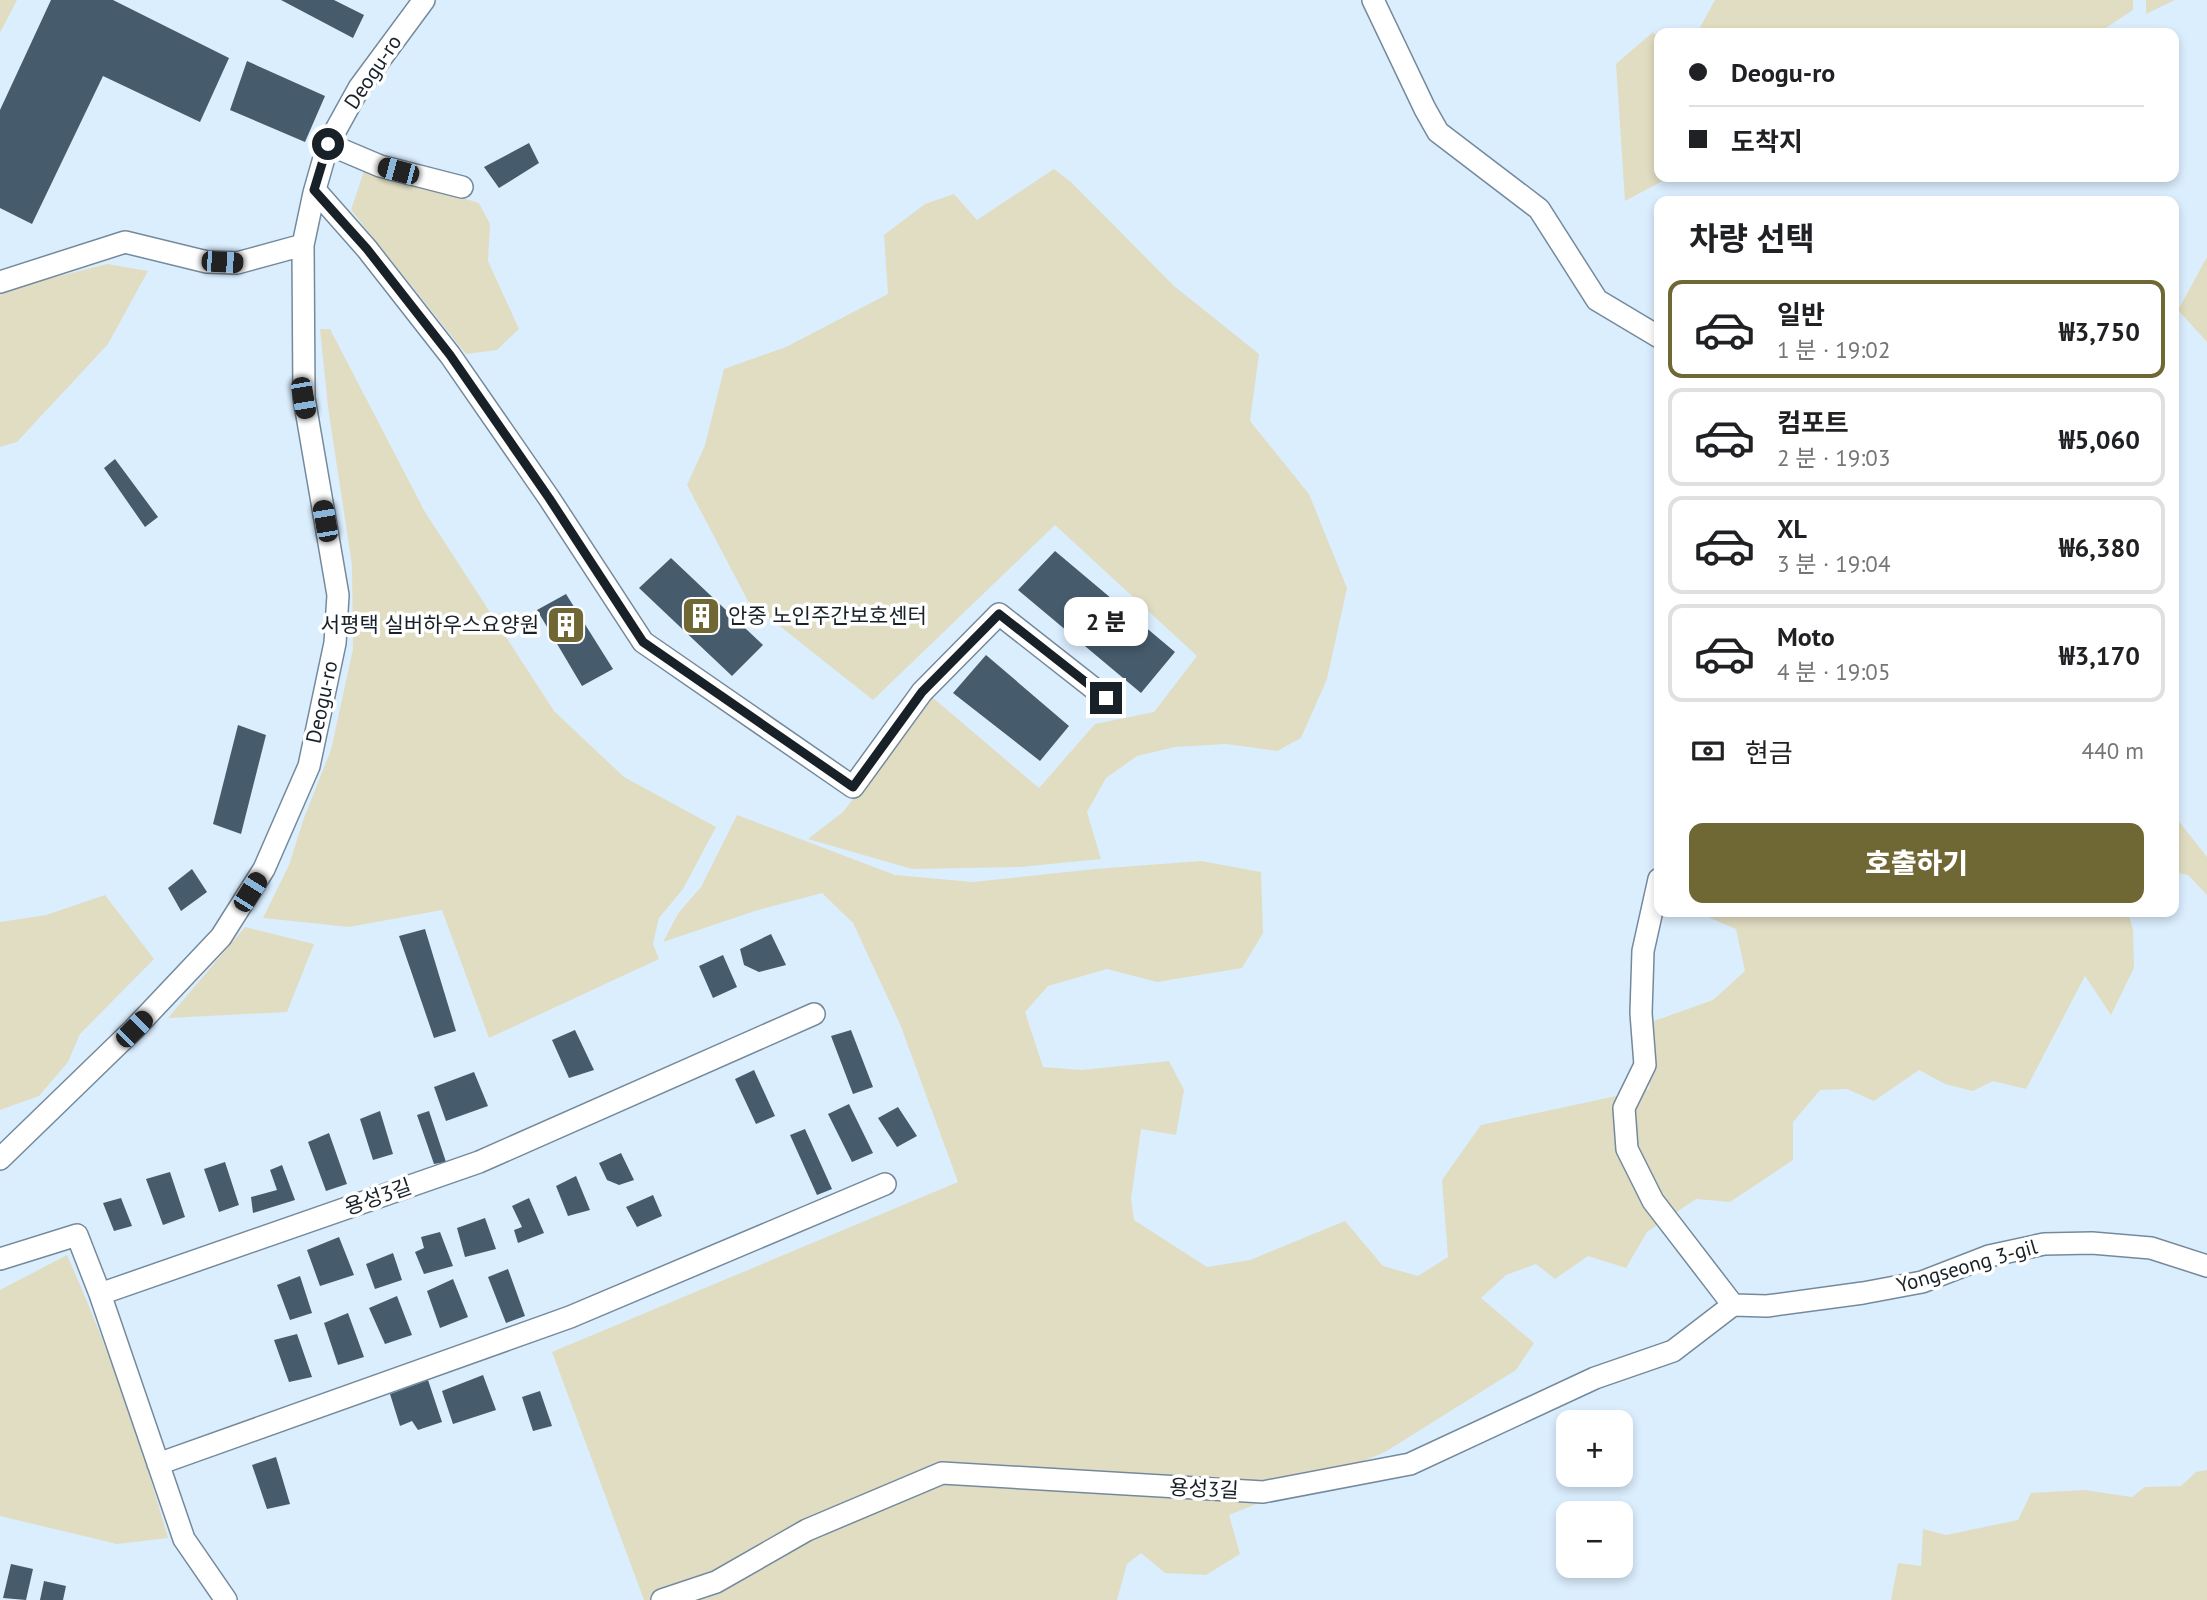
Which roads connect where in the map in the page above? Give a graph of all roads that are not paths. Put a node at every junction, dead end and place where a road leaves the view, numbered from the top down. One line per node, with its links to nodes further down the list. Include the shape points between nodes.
1 (424, 0): 3 (street, Deogu-ro, via 359,88)
2 (1373, 0): 8 (street, via 1438,132 1539,209 1597,300)
3 (328, 144): 4 (street, via 380,166); 5 (street, Deogu-ro)
4 (462, 187)
5 (314, 190): 6 (street, Deogu-ro); 9 (street, via 450,355 643,642 853,787 922,692 999,614)
6 (303, 245): 7 (street, via 237,263 207,262 125,242); 12 (street, Deogu-ro, via 303,398 338,594 335,643 309,765 264,869 221,937)
7 (0, 282)
8 (1654, 334)
9 (1106, 698)
10 (1654, 902): 17 (street, via 1643,951 1645,1065 1624,1108 1627,1149 1653,1201)
11 (814, 1014): 16 (street, 용성3길, via 478,1162)
12 (0, 1159)
13 (885, 1184): 18 (street, via 570,1317)
14 (0, 1259): 16 (street, via 77,1235)
15 (2207, 1266): 17 (street, Yongseong 3-gil, via 2151,1248 2044,1244 1989,1256 1922,1282 1767,1306)
16 (100, 1294): 18 (street)
17 (1733, 1305): 20 (street, 용성3길, via 1673,1350 1595,1378 1410,1464 1263,1492 942,1473 807,1530 716,1582)
18 (158, 1464): 19 (street, via 184,1539)
19 (226, 1600)
20 (662, 1600)

